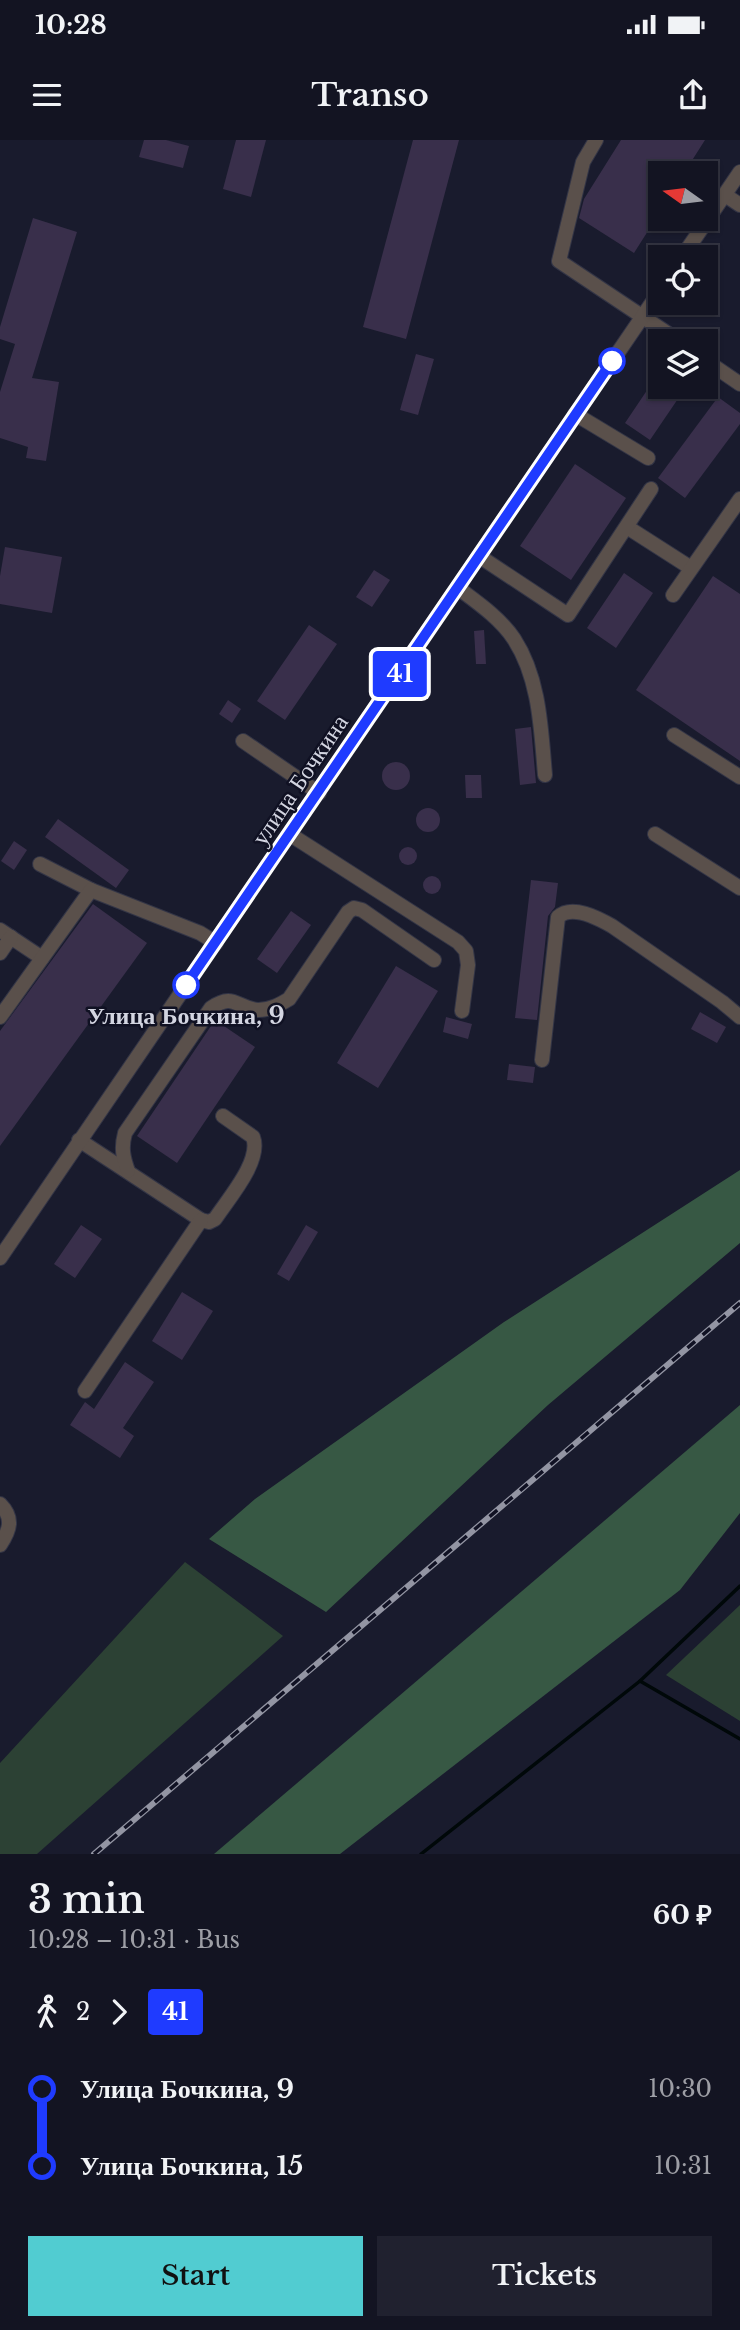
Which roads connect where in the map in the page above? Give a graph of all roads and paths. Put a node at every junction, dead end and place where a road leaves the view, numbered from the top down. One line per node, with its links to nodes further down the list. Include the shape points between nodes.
1 (596, 140): 7 (street, via 583,162 559,261)
2 (740, 172): 3 (street)
3 (725, 195): 4 (street); 5 (street)
4 (740, 205)
5 (690, 245)
6 (648, 309): 7 (street, улица Бочкина)
7 (643, 316): 8 (street); 11 (street, улица Бочкина)
8 (662, 329)
9 (718, 369): 10 (street)
10 (740, 384)
11 (575, 414): 12 (street); 16 (street, улица Бочкина)
12 (648, 458)
13 (651, 489): 15 (street)
14 (740, 499): 17 (street)
15 (626, 527): 16 (street, via 568,615); 17 (street)
16 (479, 556): 18 (street, улица Бочкина)
17 (691, 568): 19 (street)
18 (458, 588): 22 (street, via 497,619 520,650 540,709); 24 (street, улица Бочкина)
19 (673, 595)
20 (674, 735): 23 (street)
21 (243, 741): 24 (street)
22 (545, 775)
23 (740, 777)
24 (319, 793): 26 (street, улица Бочкина)
25 (655, 834): 28 (street)
26 (290, 835): 31 (street, улица Бочкина); 35 (street, via 458,942 466,951 468,965)
27 (40, 864): 29 (street)
28 (740, 888)
29 (91, 890): 31 (street); 33 (street)
30 (6, 933): 32 (street); 33 (street)
31 (216, 943): 40 (street, улица Бочкина)
32 (0, 953)
33 (43, 958): 36 (street)
34 (435, 960): 41 (street, via 362,910 348,912 289,999 257,1010 233,1000 211,1008 125,1133 122,1154)
35 (462, 1012)
36 (0, 1017)
37 (740, 1017): 38 (street, via 612,926 594,916 568,912 558,917)
38 (542, 1060)
39 (223, 1116): 42 (street, via 253,1137 256,1150 215,1219)
40 (79, 1140): 41 (street); 43 (street, улица Бочкина)
41 (128, 1171): 42 (street)
42 (201, 1220): 44 (street)
43 (0, 1258)
44 (85, 1391)
45 (0, 1504): 46 (street, via 10,1522)
46 (0, 1545)

